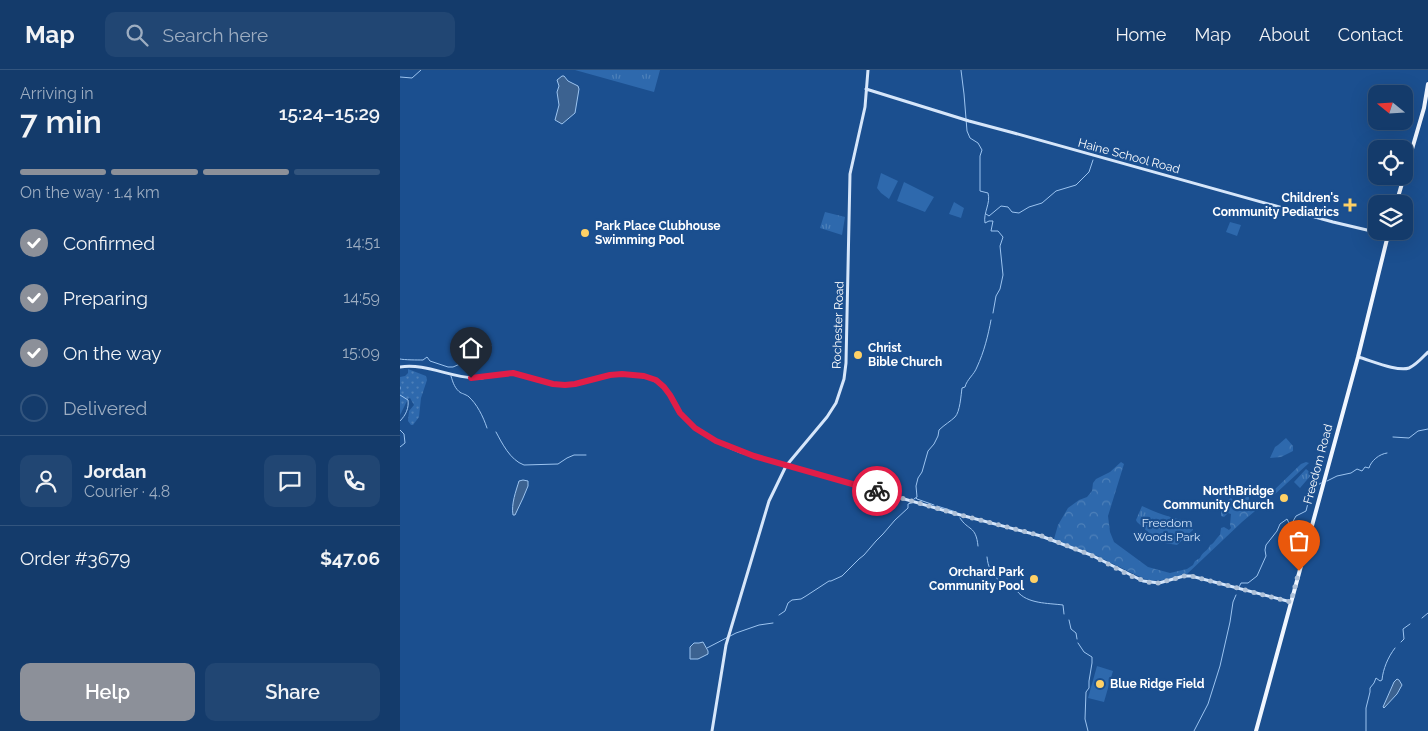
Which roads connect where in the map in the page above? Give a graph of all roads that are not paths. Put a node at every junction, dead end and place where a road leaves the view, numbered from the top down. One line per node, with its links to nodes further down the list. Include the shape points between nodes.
1 (868, 70): 3 (street, Rochester Road)
2 (1428, 84): 4 (main road)
3 (866, 89): 6 (street, Haine School Road, via 969,122); 11 (street, Rochester Road, via 864,114 850,174 844,380 832,410)
4 (1427, 96): 5 (main road)
5 (1399, 195)
6 (1368, 229)
7 (1387, 240): 9 (main road, Freedom Road)
8 (1428, 352): 9 (street, via 1407,368)
9 (1358, 357): 12 (main road, Freedom Road)
10 (400, 367): 11 (street, via 417,366 474,378 513,373 559,385 610,375 644,376 664,387 680,413 707,437)
11 (786, 466): 12 (street, via 1042,536 1147,582 1159,583 1191,576); 13 (street, Rochester Road, via 769,501 730,632)
12 (1291, 602): 14 (main road, Freedom Road)
13 (712, 731)
14 (1256, 731)

